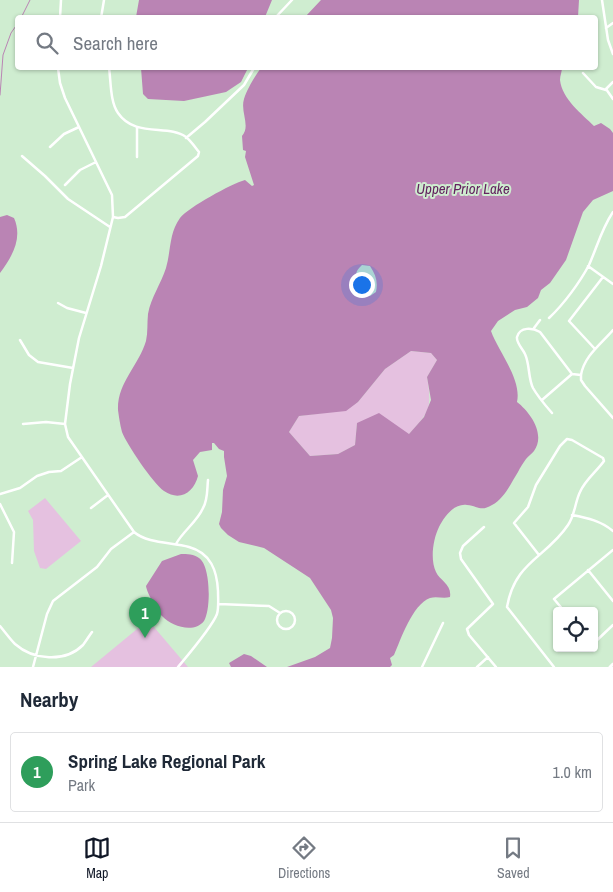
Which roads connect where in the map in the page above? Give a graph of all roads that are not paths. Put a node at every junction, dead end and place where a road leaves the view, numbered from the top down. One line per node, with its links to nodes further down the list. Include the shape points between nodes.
1 (61, 0): 5 (street)
2 (104, 0): 6 (street)
3 (292, 0): 7 (street)
4 (602, 0): 9 (street)
5 (60, 15)
6 (102, 15)
7 (279, 15)
8 (613, 23): 9 (street)
9 (606, 28): 10 (street)
10 (613, 54)
11 (58, 70): 18 (street, via 65,98)
12 (108, 70): 19 (street, via 118,113)
13 (253, 70): 20 (street, via 244,85)
14 (584, 73): 16 (street, via 596,87)
15 (613, 82): 16 (street)
16 (606, 90): 17 (street)
17 (613, 99)
18 (79, 127): 21 (street, via 64,134); 24 (street)
19 (137, 127): 20 (street, via 180,134); 23 (street)
20 (186, 138): 27 (street, via 198,156 126,217)
21 (50, 147)
22 (22, 156): 28 (street, via 68,199)
23 (137, 157)
24 (96, 162): 25 (street, via 80,170); 27 (street, via 112,195)
25 (65, 185)
26 (613, 212): 29 (street)
27 (113, 216): 28 (street)
28 (110, 227): 33 (street)
29 (588, 266): 30 (street); 34 (street, via 560,308)
30 (603, 276): 31 (street); 39 (street, via 569,321)
31 (613, 284)
32 (58, 303): 33 (street)
33 (86, 313): 40 (street)
34 (549, 318)
35 (540, 320): 36 (street)
36 (534, 328): 41 (street); 43 (street, via 521,331 518,342 525,354 533,387)
37 (613, 330): 39 (street)
38 (20, 340): 40 (street, via 28,355 38,362)
39 (595, 349): 42 (street, via 584,364)
40 (73, 368): 47 (street)
41 (572, 374): 42 (street); 43 (street)
42 (581, 375): 45 (street, via 585,386)
43 (542, 400): 44 (street)
44 (552, 414)
45 (613, 418)
46 (22, 424): 47 (street)
47 (66, 424): 48 (street, via 68,437)
48 (82, 457): 50 (street, via 61,471 37,476 20,488); 51 (street)
49 (208, 480): 58 (street, via 204,508)
50 (0, 494)
51 (108, 495): 53 (street); 57 (street)
52 (0, 504): 61 (street, via 14,532)
53 (90, 508)
54 (572, 515): 56 (street, via 605,524); 60 (street); 60 (street, via 580,491 604,461 567,439 536,485 528,507 514,523)
55 (484, 527): 73 (street, via 463,546 460,553 493,604 467,629)
56 (613, 531)
57 (134, 532): 58 (street, via 147,539); 72 (street, via 111,549 97,567 53,601)
58 (176, 544): 64 (street, via 200,551 213,565 217,574)
59 (613, 550): 62 (street)
60 (540, 555): 80 (street, via 528,563 517,577 507,607)
61 (12, 563)
62 (588, 570): 63 (street); 65 (street, via 554,599)
63 (613, 601)
64 (219, 604): 66 (street, via 269,606); 76 (street, via 212,624)
65 (561, 607)
66 (280, 613): 66 (street, via 278,626 286,630 292,627 295,620 292,613)
67 (443, 624): 77 (street)
68 (613, 625): 71 (street)
69 (0, 626): 72 (street, via 14,644)
70 (92, 632): 72 (street, via 84,644 68,654 56,658)
71 (598, 639)
72 (36, 656): 75 (street)
73 (488, 657): 78 (street); 79 (street)
74 (613, 664): 81 (street)
75 (33, 667)
76 (178, 667)
77 (422, 667)
78 (476, 667)
79 (496, 667)
80 (554, 667)
81 (610, 667)

